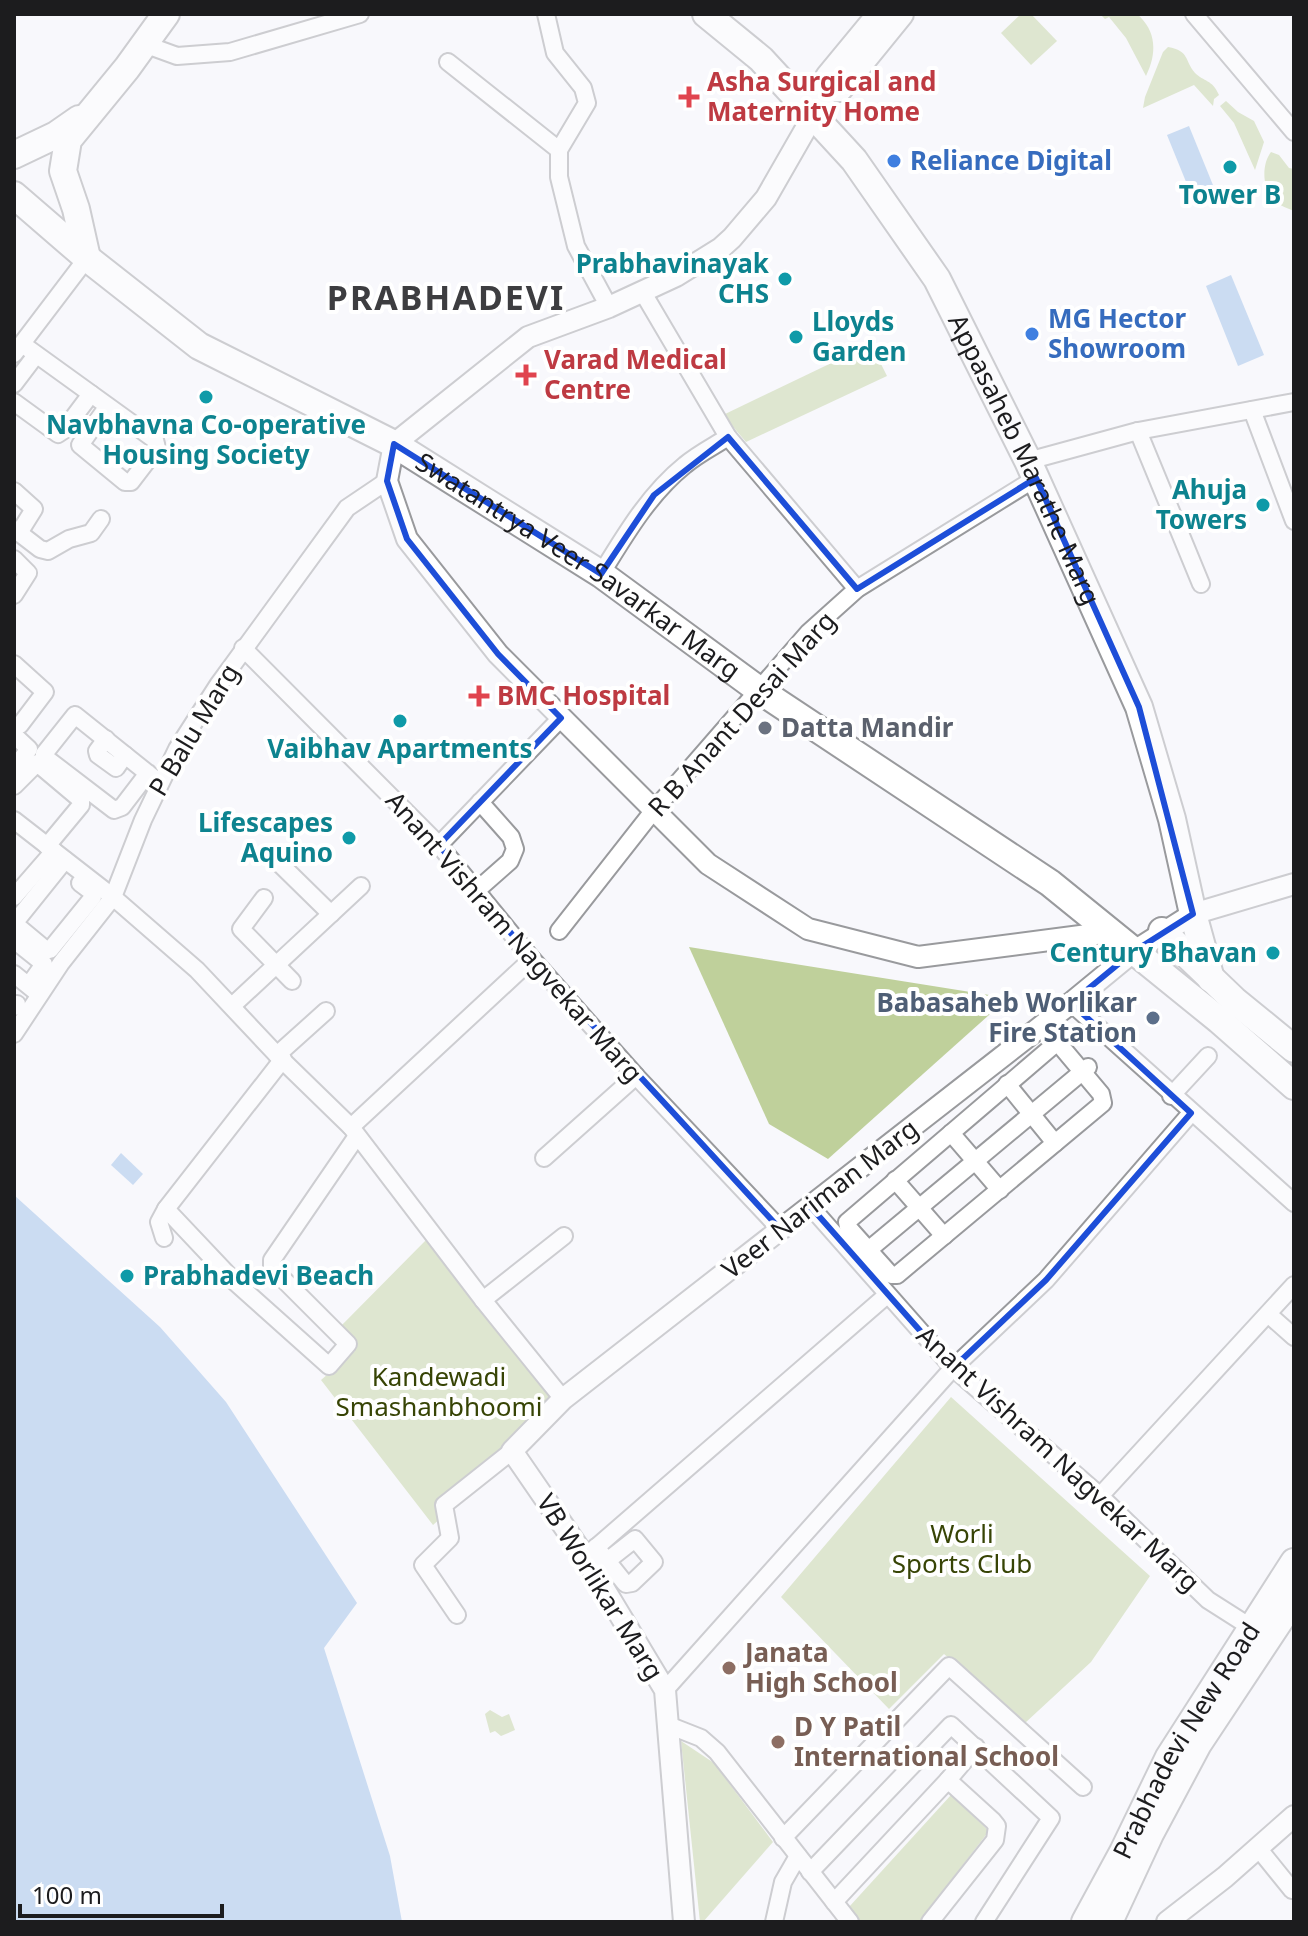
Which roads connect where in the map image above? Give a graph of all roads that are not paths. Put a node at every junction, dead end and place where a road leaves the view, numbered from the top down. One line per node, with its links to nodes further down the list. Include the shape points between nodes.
1 (166, 14): 8 (main road)
2 (360, 14): 8 (street, via 230,52 177,56)
3 (546, 14): 14 (street, via 555,53 587,94 587,103)
4 (706, 14): 12 (main road, Appasaheb Marathe Marg, via 761,59)
5 (880, 14): 10 (main road, via 828,77)
6 (901, 14): 10 (main road, via 840,89)
7 (1194, 14): 13 (street)
8 (144, 44): 11 (main road)
9 (448, 62): 14 (street)
10 (826, 90): 12 (main road)
11 (95, 108): 15 (main road); 17 (main road, via 68,140 63,171)
12 (813, 116): 18 (street, via 766,198 732,238 676,276); 31 (main road, Appasaheb Marathe Marg, via 854,160 937,279)
13 (1294, 132)
14 (559, 150): 19 (street, via 559,177 576,246)
15 (14, 155)
16 (14, 195): 17 (main road, Swatantrya Veer Savarkar Marg)
17 (87, 258): 20 (street); 30 (main road, Swatantrya Veer Savarkar Marg, via 199,346)
18 (642, 291): 19 (street); 29 (street)
19 (609, 307): 30 (street, via 528,337)
20 (18, 349): 21 (street)
21 (36, 355): 22 (street); 23 (street)
22 (14, 384)
23 (91, 394): 24 (street, via 58,434); 26 (street)
24 (14, 402)
25 (1294, 402): 27 (street, R B Anant Desai Marg)
26 (108, 406): 26 (street, via 80,445 131,482 158,445)
27 (1252, 410): 28 (street, R B Anant Desai Marg); 35 (street)
28 (1138, 431): 31 (street, R B Anant Desai Marg); 39 (street)
29 (728, 437): 38 (street, via 685,465 654,495); 40 (street)
30 (394, 444): 32 (street); 38 (main road, Swatantrya Veer Savarkar Marg)
31 (1032, 470): 40 (street, R B Anant Desai Marg); 66 (main road, Appasaheb Marathe Marg, via 1139,707)
32 (387, 481): 42 (street, P Balu Marg, via 347,508); 45 (street, via 407,539 498,654)
33 (14, 491): 36 (street, via 34,509)
34 (101, 519): 36 (street, via 91,533 48,551)
35 (1294, 521)
36 (16, 531)
37 (14, 559): 41 (street, via 28,573)
38 (601, 574): 44 (main road, Swatantrya Veer Savarkar Marg)
39 (1201, 584)
40 (857, 589): 44 (street, R B Anant Desai Marg, via 808,633)
41 (14, 595)
42 (243, 648): 49 (street, P Balu Marg); 55 (street, Anant Vishram Nagvekar Marg)
43 (14, 664): 46 (street, via 43,687 45,695)
44 (759, 690): 52 (street, R B Anant Desai Marg); 69 (main road, Swatantrya Veer Savarkar Marg, via 1050,883)
45 (561, 718): 51 (street); 52 (street)
46 (14, 727)
47 (14, 735): 48 (street, via 29,749)
48 (14, 768)
49 (154, 778): 49 (street, via 74,715 44,755 114,810); 63 (street, P Balu Marg)
50 (14, 786): 57 (street, via 37,763 81,800)
51 (480, 802): 55 (street); 61 (street, via 515,849)
52 (654, 810): 67 (street, R B Anant Desai Marg); 69 (street, via 708,864 808,929 918,957)
53 (14, 820): 57 (street)
54 (14, 839): 57 (street, via 21,835)
55 (439, 845): 61 (street, Anant Vishram Nagvekar Marg)
56 (527, 850): 61 (street)
57 (55, 856): 57 (street, via 15,923 48,951 93,896); 62 (street); 63 (street)
58 (278, 862): 65 (street)
59 (1294, 884): 66 (street, Veer Nariman Marg)
60 (361, 886): 65 (street)
61 (479, 893): 72 (street, Anant Vishram Nagvekar Marg)
62 (14, 897)
63 (113, 897): 77 (street, P Balu Marg); 79 (street)
64 (264, 898): 73 (street, via 241,929)
65 (331, 914): 73 (street)
66 (1193, 914): 68 (street, Veer Nariman Marg); 75 (main road, Appasaheb Marathe Marg)
67 (559, 931)
68 (1162, 931): 71 (street, Veer Nariman Marg); 75 (main road)
69 (1111, 932): 71 (main road, Swatantrya Veer Savarkar Marg)
70 (14, 940): 77 (street, via 44,964)
71 (1133, 952): 78 (street, Veer Nariman Marg); 88 (main road, Swatantrya Veer Savarkar Marg)
72 (532, 959): 86 (street, Anant Vishram Nagvekar Marg); 92 (street)
73 (275, 965): 76 (street); 79 (street)
74 (14, 974): 77 (street)
75 (1211, 979): 82 (main road)
76 (292, 981)
77 (29, 991): 81 (street, P Balu Marg)
78 (1071, 1003): 89 (street); 100 (street, Veer Nariman Marg)
79 (232, 1006): 84 (street)
80 (326, 1011): 84 (street)
81 (14, 1034)
82 (1294, 1049)
83 (1208, 1056): 89 (street)
84 (280, 1057): 92 (street); 102 (street)
85 (1086, 1069): 87 (street, via 1056,1044); 91 (street); 94 (street, via 1103,1103)
86 (636, 1076): 95 (street); 103 (street, Anant Vishram Nagvekar Marg)
87 (1007, 1084): 91 (street); 93 (street)
88 (1294, 1086)
89 (1171, 1096): 90 (street)
90 (1191, 1113): 99 (street); 113 (street, via 1046,1280)
91 (1032, 1114): 94 (street); 96 (street)
92 (354, 1132): 102 (street, via 272,1260 272,1268 348,1344 329,1366 235,1282); 110 (street)
93 (951, 1133): 96 (street); 97 (street)
94 (1055, 1143): 98 (street)
95 (544, 1158)
96 (975, 1161): 98 (street); 101 (street)
97 (895, 1180): 101 (street); 107 (street, via 847,1222)
98 (1000, 1190): 105 (street)
99 (1294, 1203)
100 (810, 1206): 103 (street, Veer Nariman Marg); 107 (street, Anant Vishram Nagvekar Marg)
101 (919, 1208): 105 (street); 107 (street)
102 (166, 1209): 106 (street, via 159,1222)
103 (781, 1230): 114 (street, Veer Nariman Marg)
104 (564, 1236): 110 (street)
105 (944, 1236): 107 (street, via 894,1276)
106 (164, 1238)
107 (864, 1254): 109 (street, Anant Vishram Nagvekar Marg)
108 (1294, 1285): 111 (street)
109 (887, 1295): 113 (street, Anant Vishram Nagvekar Marg); 117 (street)
110 (483, 1300): 114 (street)
111 (1268, 1314): 112 (street); 116 (street)
112 (1294, 1337)
113 (953, 1368): 116 (street, Anant Vishram Nagvekar Marg); 122 (street)
114 (563, 1399): 115 (street, Veer Nariman Marg)
115 (512, 1451): 117 (street, VB Worlikar Marg); 120 (street, via 444,1505 450,1538 423,1565)
116 (1100, 1496): 121 (street, Anant Vishram Nagvekar Marg, via 1208,1600)
117 (596, 1555): 122 (street, VB Worlikar Marg)
118 (1294, 1562): 121 (main road, Prabhadevi New Road)
119 (1294, 1599): 140 (main road, Prabhadevi New Road, via 1198,1744)
120 (457, 1615)
121 (1252, 1628): 139 (main road, Prabhadevi New Road, via 1169,1757)
122 (665, 1690): 123 (street, VB Worlikar Marg)
123 (668, 1725): 128 (street, via 701,1738 717,1752); 134 (street, VB Worlikar Marg)
124 (976, 1747): 125 (street); 131 (street, via 951,1725); 138 (street, via 1051,1818)
125 (948, 1780): 133 (street); 137 (street, via 997,1826 995,1840)
126 (1083, 1787): 128 (street, via 949,1666)
127 (1294, 1816): 129 (street)
128 (783, 1838): 130 (street)
129 (1258, 1848): 132 (street); 141 (street)
130 (798, 1856): 131 (street); 135 (street, via 783,1882)
131 (810, 1872): 133 (street)
132 (1292, 1890)
133 (834, 1902): 136 (street)
134 (684, 1922)
135 (774, 1922)
136 (850, 1922)
137 (930, 1922)
138 (984, 1922)
139 (1085, 1922)
140 (1109, 1922)
141 (1167, 1922)

